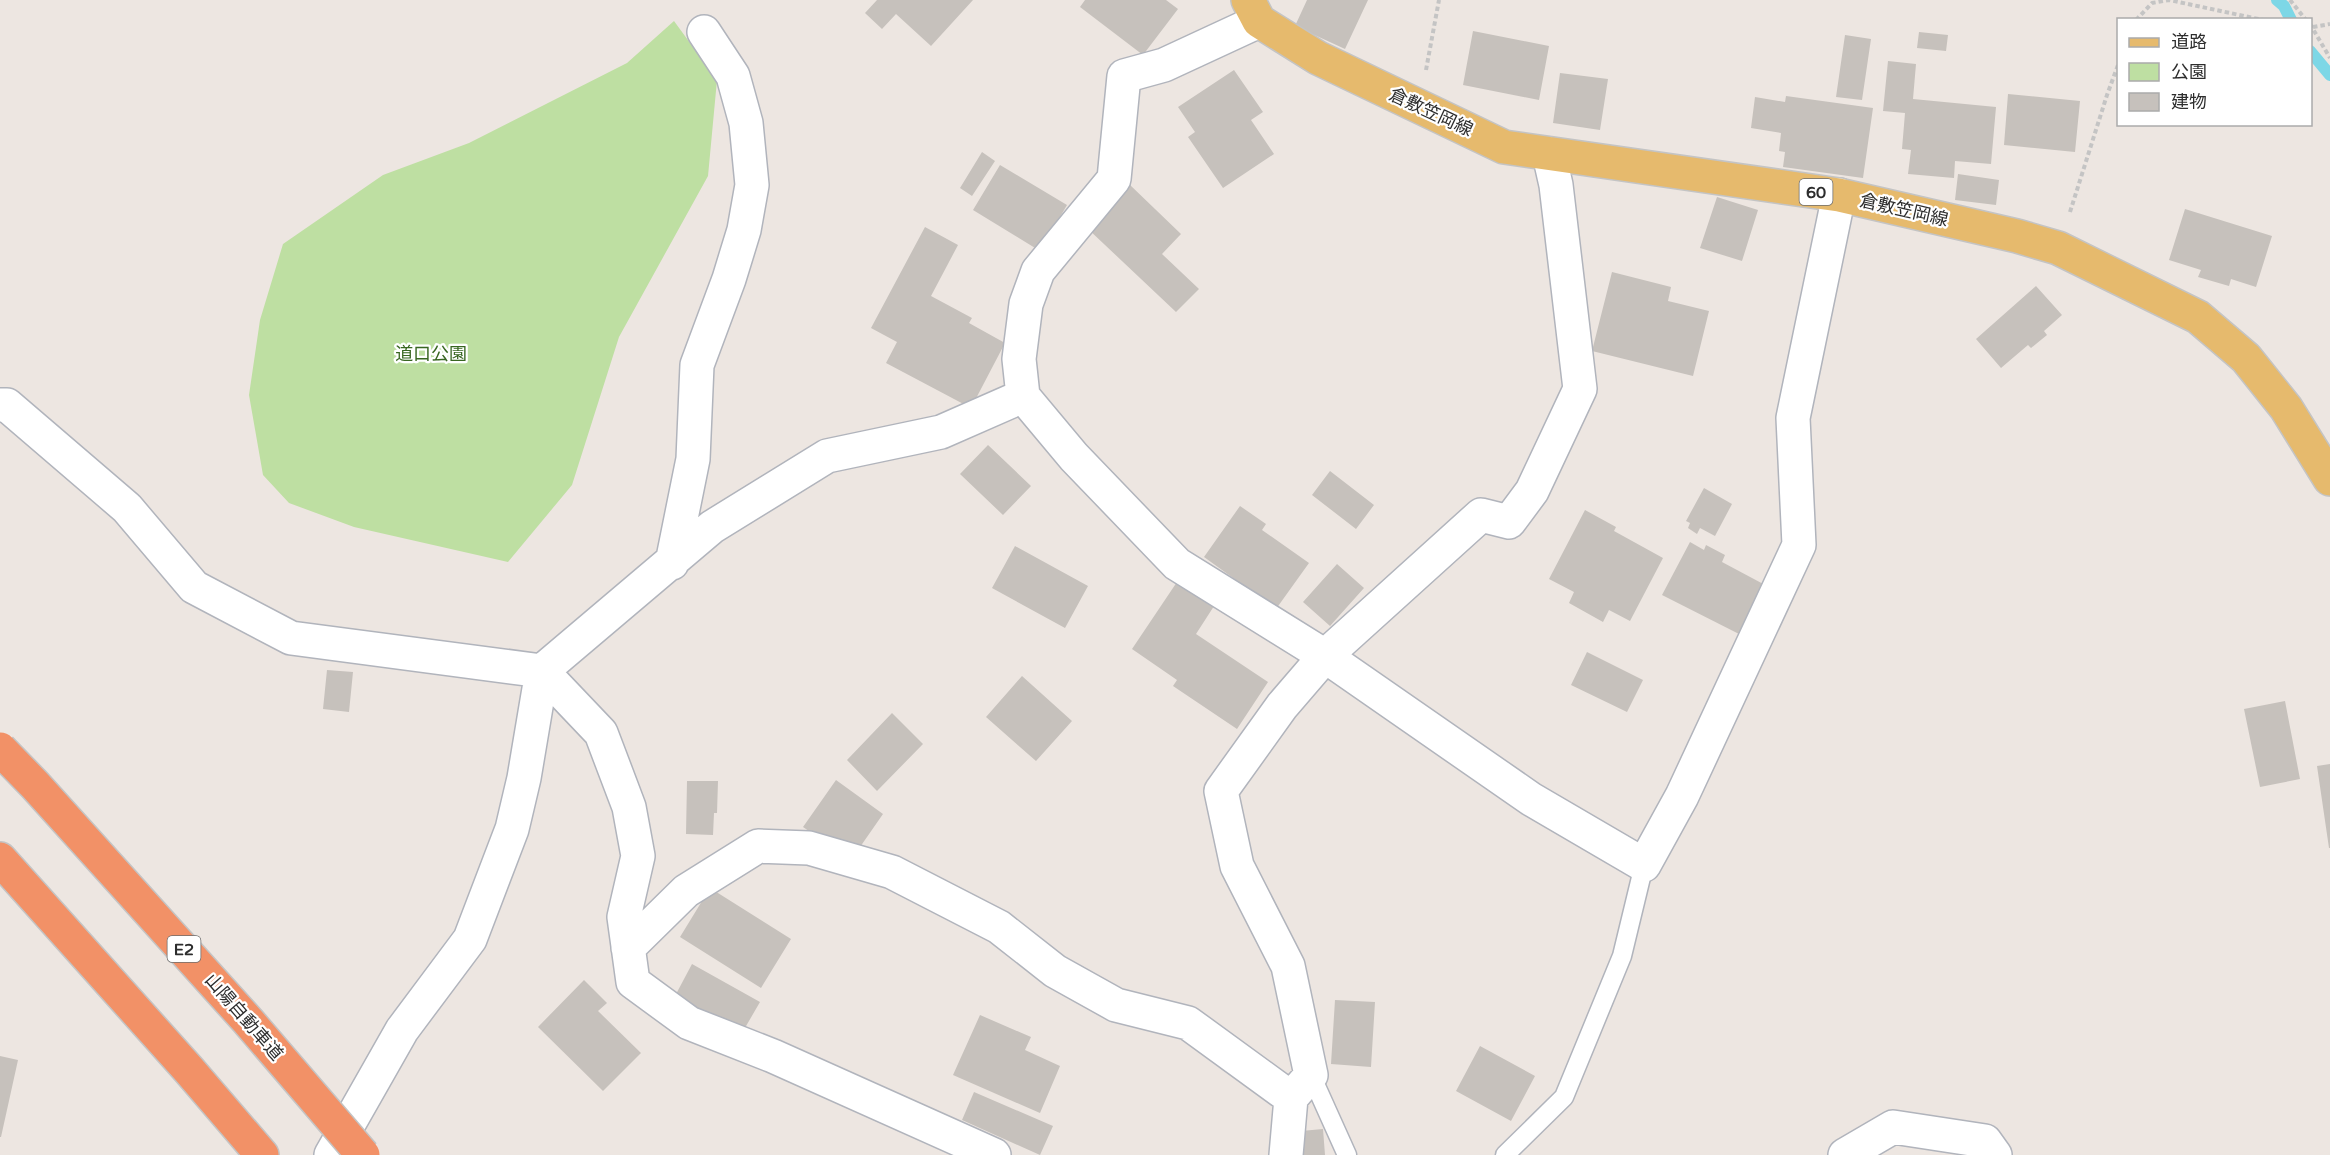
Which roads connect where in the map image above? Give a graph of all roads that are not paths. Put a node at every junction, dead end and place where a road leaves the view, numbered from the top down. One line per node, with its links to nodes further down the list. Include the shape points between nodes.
1 (1253, 11): 3 (main road, 倉敷笠岡線 / 60, via 1318,58 1504,147); 5 (street, via 1164,66 1124,76 1114,178 1038,271 1026,304 1019,359)
2 (704, 32): 8 (street, via 733,76 746,123 752,184 744,230 697,365 693,459)
3 (1549, 154): 4 (main road, 倉敷笠岡線 / 60); 9 (street, via 1580,389 1532,491 1509,522 1481,515)
4 (1839, 195): 7 (main road, 倉敷笠岡線 / 60, via 2058,248 2198,317 2246,358 2286,408); 13 (street, via 1793,418 1799,545 1706,747)
5 (1023, 396): 8 (street, via 941,432 827,456 712,527); 9 (street, via 1074,457 1177,564)
6 (0, 405): 10 (street, via 7,405 127,508 194,587 291,638)
7 (2330, 479)
8 (672, 563): 10 (street)
9 (1325, 656): 13 (street, via 1531,799); 15 (street, via 1282,706 1221,791 1237,866 1288,966)
10 (542, 671): 14 (street, via 601,733 629,807 638,856 624,917); 17 (street, via 512,829 470,939 402,1030)
11 (0, 749): 18 (highway, 山陽自動車道 / E2, bridge, via 248,1021)
12 (0, 859): 16 (highway)
13 (1644, 865): 22 (lane, via 1622,956 1564,1097)
14 (628, 948): 15 (street, via 686,891 758,846 809,848 892,872 999,927 1055,971 1116,1005 1188,1023); 19 (street, via 633,982 689,1023 773,1056)
15 (1301, 1086): 20 (street); 21 (lane)
16 (262, 1155)
17 (331, 1155)
18 (363, 1155)
19 (994, 1155)
20 (1286, 1155)
21 (1347, 1155)
22 (1505, 1155)
23 (1845, 1155): 24 (street, via 1893,1127 1985,1141)
24 (1995, 1155)

